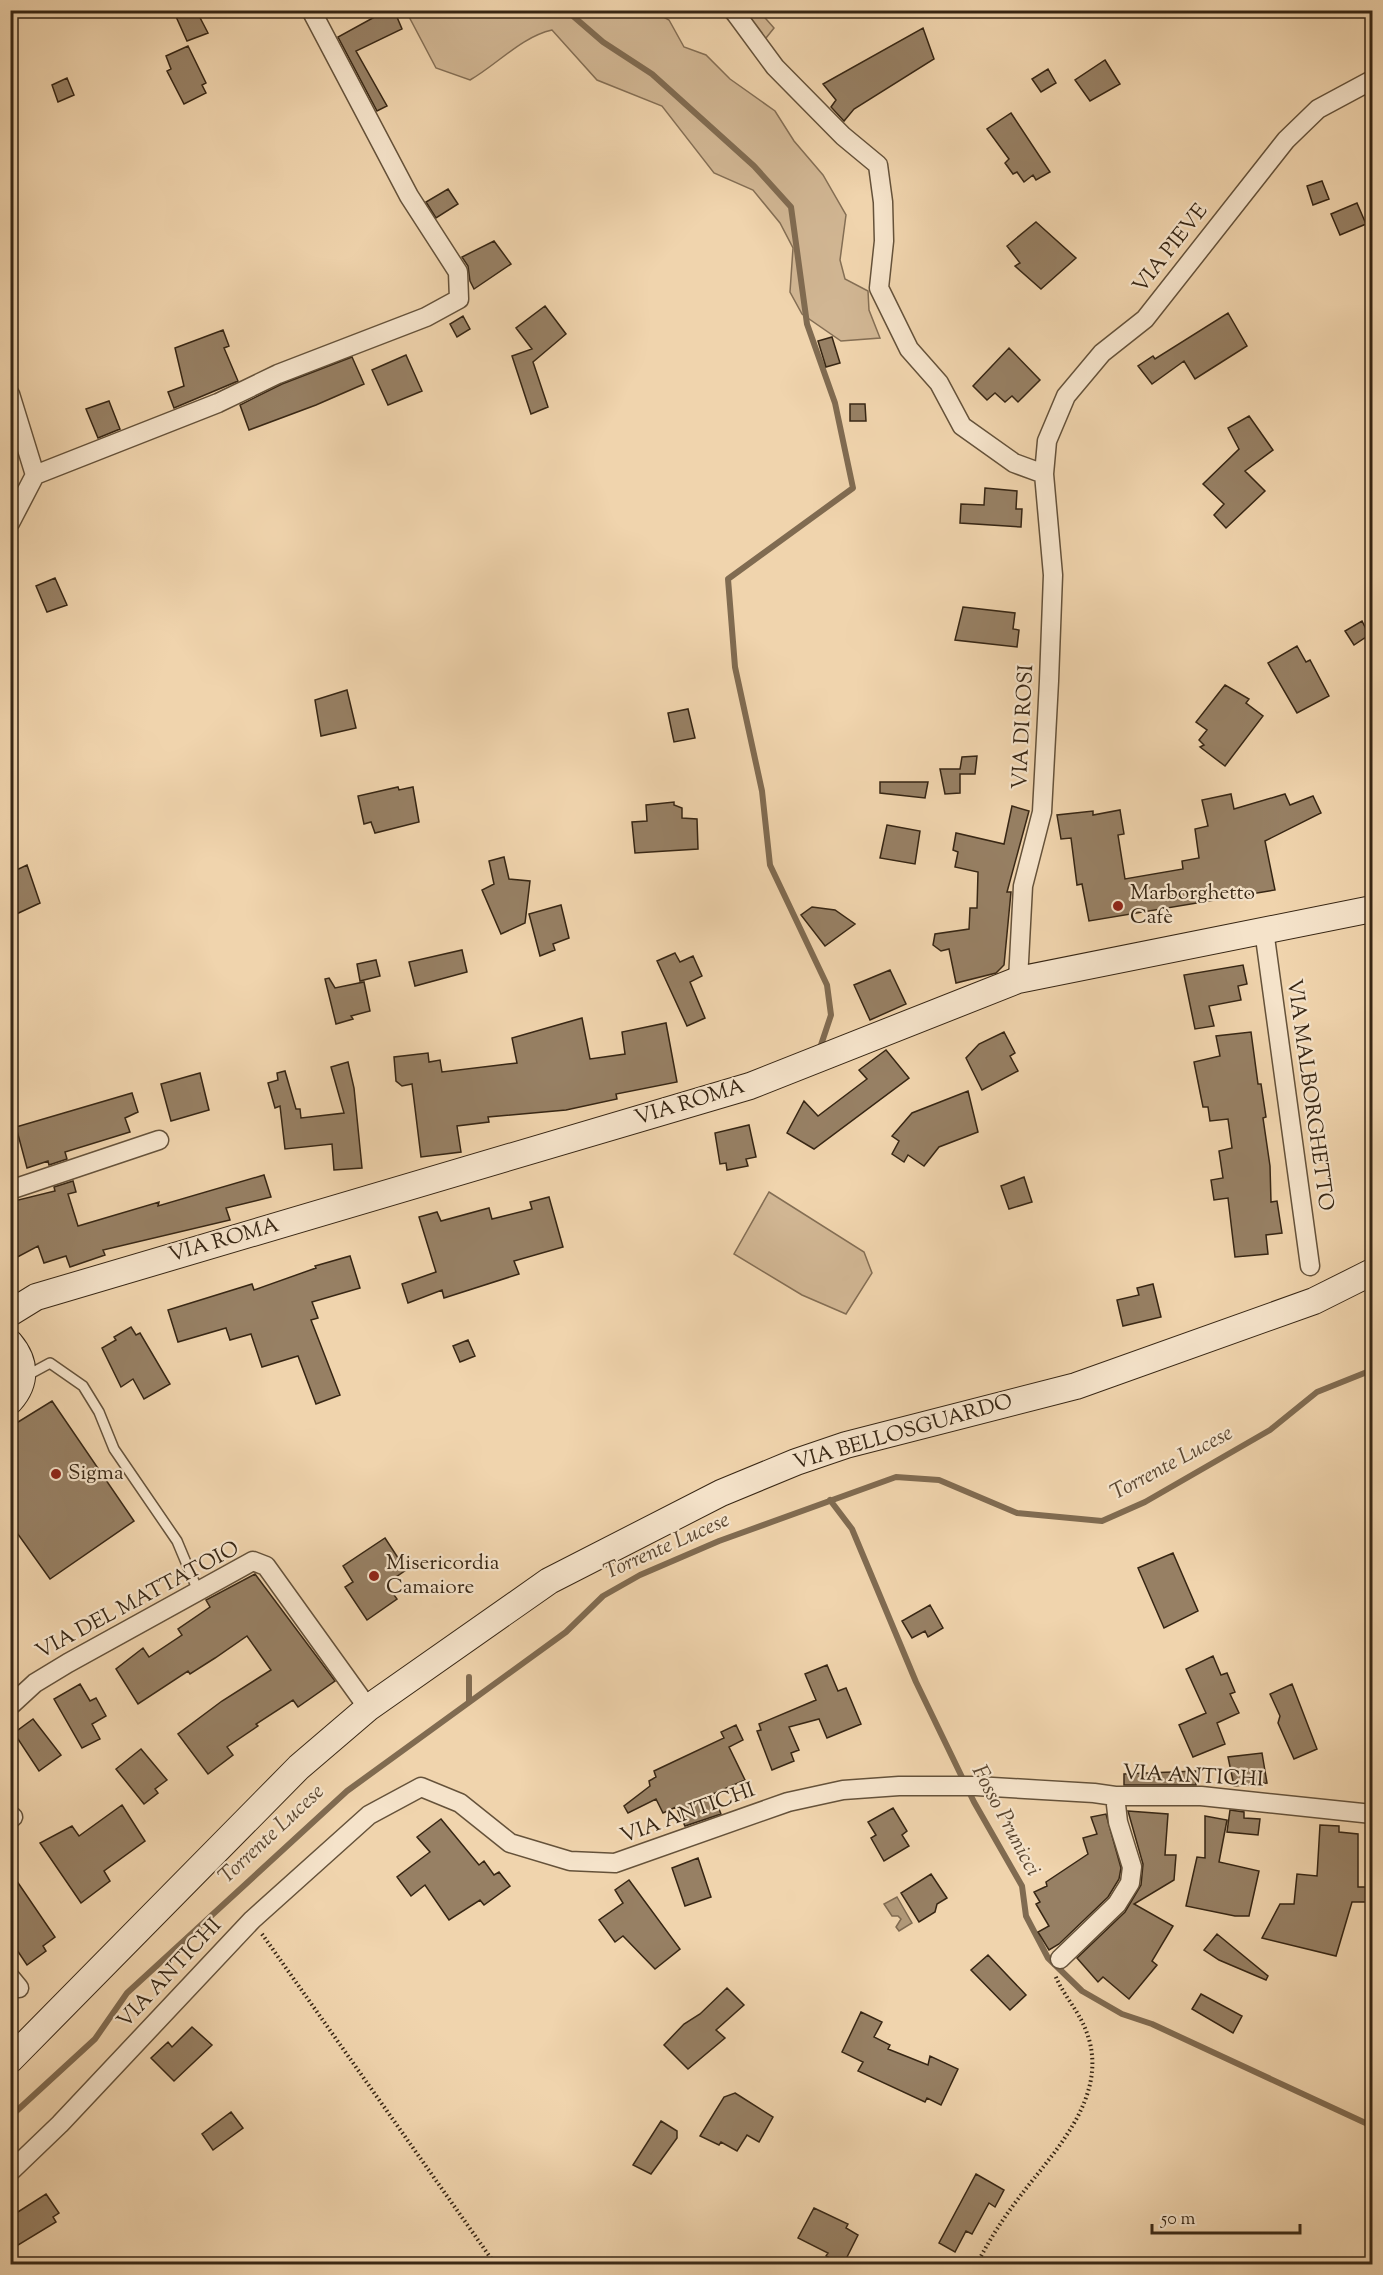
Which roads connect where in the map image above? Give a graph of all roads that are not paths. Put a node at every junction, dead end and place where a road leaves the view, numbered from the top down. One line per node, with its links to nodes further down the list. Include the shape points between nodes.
1 (311, 10): 6 (street, via 409,196 458,272 459,299 426,316 278,374 218,404)
2 (733, 10): 5 (street, via 775,67 843,136 878,165 884,241 879,288 909,349 939,383 962,426 1014,463)
3 (1372, 80): 5 (street, VIA PIEVE, via 1318,109 1286,140 1144,319 1102,353 1066,396 1047,441)
4 (10, 394): 6 (street)
5 (1044, 474): 10 (street, VIA DI ROSI, via 1053,575 1049,681 1042,812 1023,886)
6 (36, 475): 7 (street)
7 (10, 523)
8 (1372, 909): 9 (main road, VIA ROMA)
9 (1264, 930): 10 (main road, VIA ROMA); 13 (street, VIA MALBORGHETTO)
10 (1018, 980): 15 (main road, VIA ROMA, via 750,1086 36,1297)
11 (159, 1140): 12 (street)
12 (10, 1190)
13 (1310, 1266)
14 (1372, 1272): 21 (main road, VIA BELLOSGUARDO, via 1314,1301 1076,1386 846,1445 721,1493 549,1581)
15 (11, 1312): 16 (main road)
16 (10, 1342): 17 (main road, via 21,1359)
17 (23, 1377): 18 (main road); 19 (lane, via 50,1363 83,1386 114,1449 177,1541)
18 (10, 1401)
19 (198, 1591): 20 (street, VIA DEL MATTATOIO, via 34,1683); 21 (street, VIA DEL MATTATOIO, via 254,1561 266,1566)
20 (10, 1706)
21 (368, 1708): 25 (main road, VIA BELLOSGUARDO, via 299,1767)
22 (1115, 1796): 23 (street, VIA ANTICHI, via 1201,1796); 24 (street, via 1118,1822 1132,1867 1130,1883 1117,1904); 26 (street, VIA ANTICHI, via 976,1786 843,1790 788,1802 615,1863 570,1861 510,1843 459,1803 421,1786 369,1815 252,1920)
23 (1372, 1814)
24 (1057, 1965)
25 (10, 2060)
26 (10, 2172)

